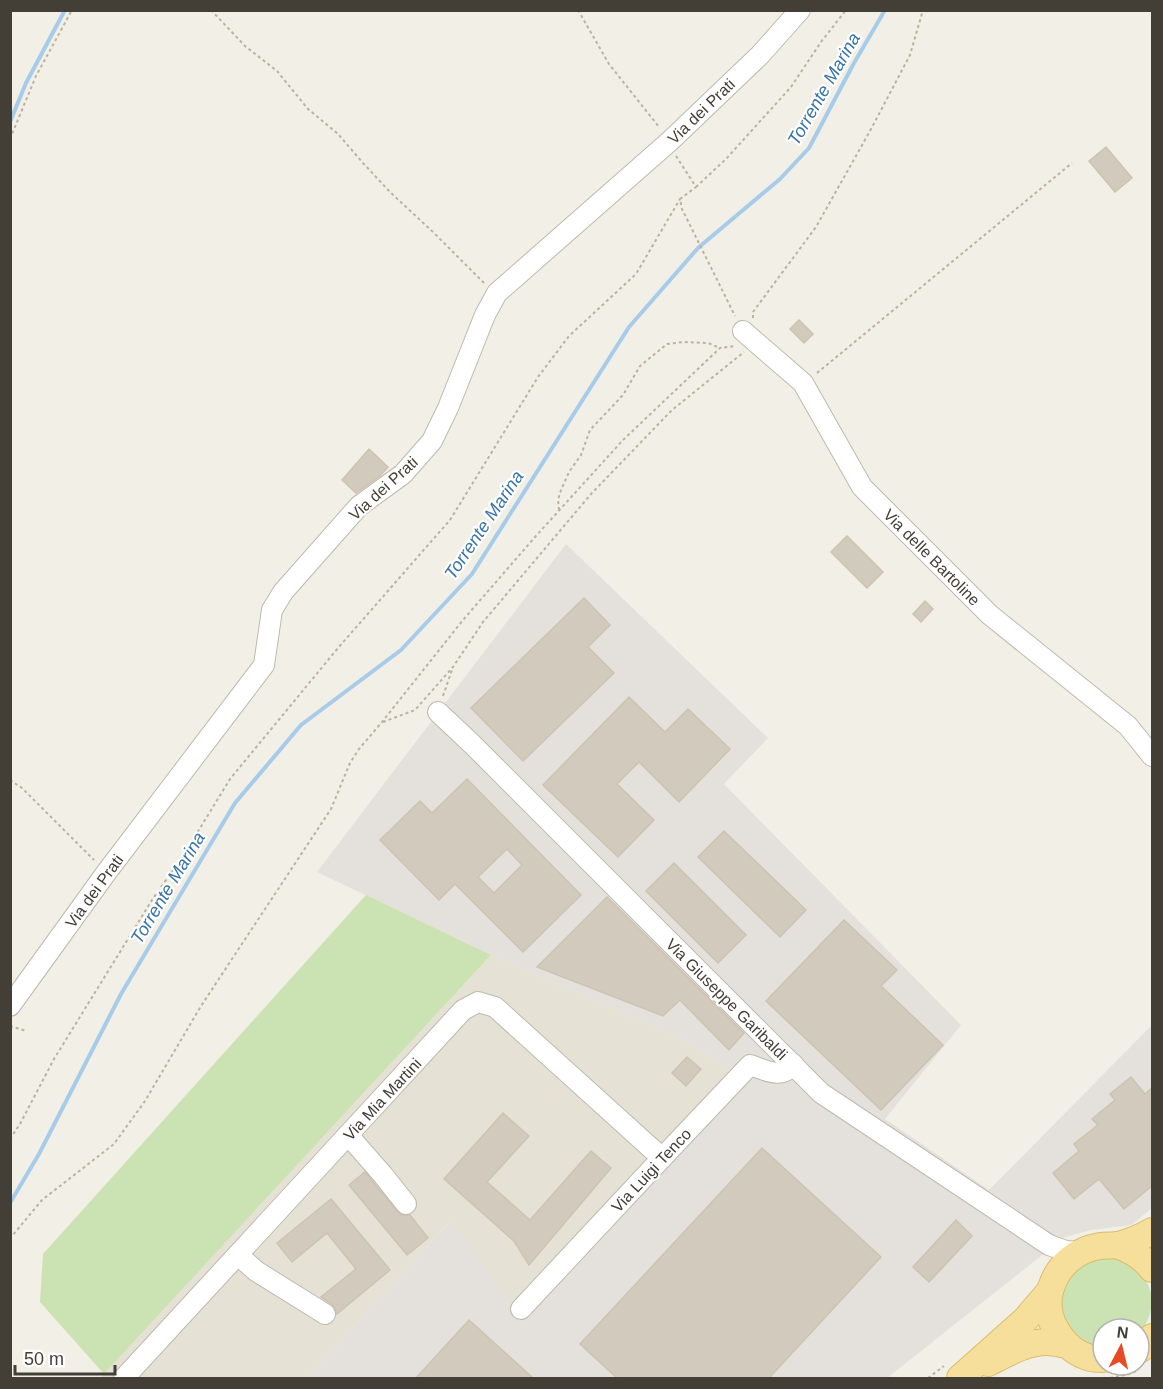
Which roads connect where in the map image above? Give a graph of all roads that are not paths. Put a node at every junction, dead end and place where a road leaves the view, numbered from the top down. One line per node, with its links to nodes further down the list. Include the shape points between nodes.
1 (800, 10): 5 (street, Via dei Prati, via 760,55 669,142 497,293 432,441 403,474 359,507 283,592 272,610 264,665)
2 (749, 337): 4 (street, Via delle Bartoline, via 802,383 862,487 990,615 1128,726)
3 (438, 712): 6 (street, Via Giuseppe Garibaldi)
4 (1152, 756)
5 (10, 1006)
6 (793, 1064): 8 (street, Via Luigi Tenco, via 777,1074 750,1065); 11 (street, Via Giuseppe Garibaldi, via 821,1093)
7 (348, 1135): 8 (street, Via Mia Martini, via 463,1010 478,1002 495,1007); 9 (street); 14 (street, Via Mia Martini)
8 (662, 1158): 17 (street, Via Luigi Tenco)
9 (406, 1204)
10 (1152, 1231): 12 (main road)
11 (1049, 1245): 13 (street, Via Giuseppe Garibaldi); 16 (street, via 1054,1254)
12 (1117, 1245): 13 (main road); 15 (main road, via 1148,1262)
13 (1080, 1252): 16 (main road, via 1066,1261)
14 (238, 1255): 18 (street); 22 (street, Via Mia Martini)
15 (1152, 1269)
16 (1052, 1285): 19 (main road, via 1048,1309); 21 (main road, via 1025,1320)
17 (520, 1309)
18 (325, 1314)
19 (1066, 1345): 20 (main road); 21 (main road, via 1036,1343)
20 (1091, 1358)
21 (963, 1376)
22 (124, 1378)

